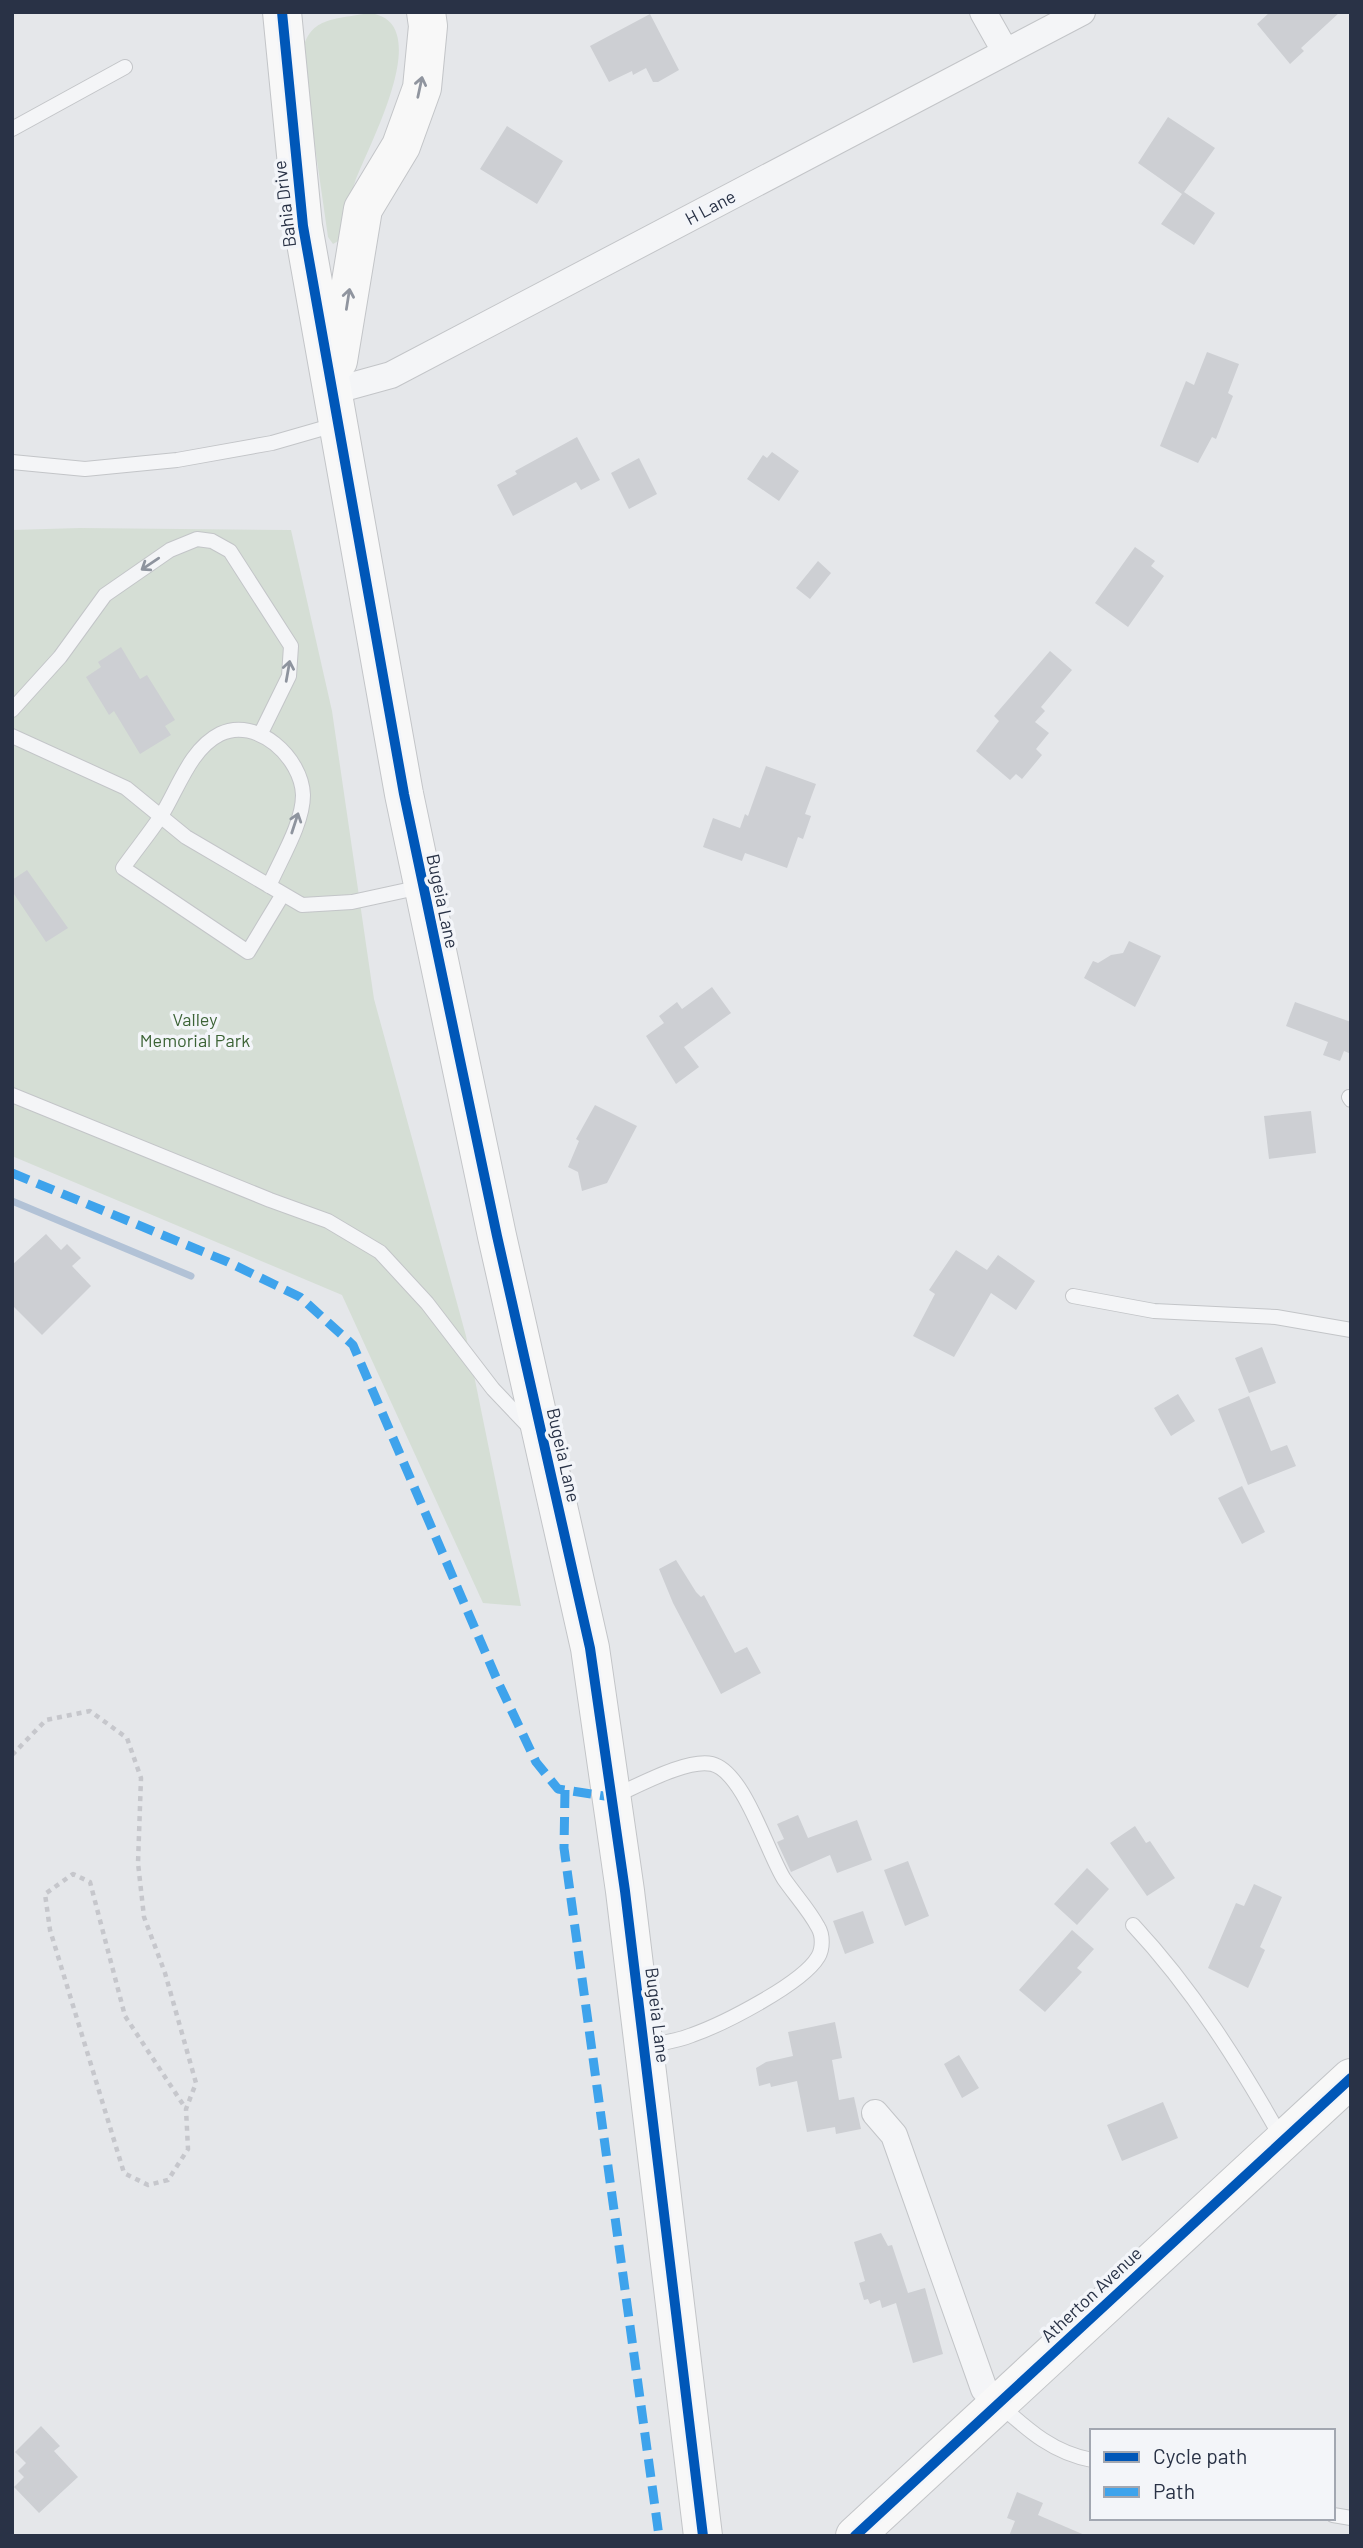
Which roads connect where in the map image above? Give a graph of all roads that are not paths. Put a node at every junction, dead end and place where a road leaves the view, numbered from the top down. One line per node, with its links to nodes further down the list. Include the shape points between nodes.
1 (282, 12): 8 (street, Bahia Drive, via 303,226)
2 (426, 12): 8 (street, one-way to 2, via 363,209 401,146 422,88)
3 (983, 12): 5 (street)
4 (1082, 12): 5 (street, H Lane)
5 (1005, 51): 8 (street, H Lane)
6 (125, 67): 7 (lane)
7 (12, 129)
8 (336, 407): 9 (lane, via 272,443 177,460 85,469); 15 (street, Bugeia Lane)
9 (12, 462)
10 (12, 710): 11 (lane, one-way to 10, via 289,676 290,646 230,551 197,539 170,550 105,594 60,656)
11 (261, 733): 13 (lane, via 221,734 194,757); 14 (lane, one-way to 11, via 296,824 303,795 293,764)
12 (12, 736): 13 (lane, via 125,788)
13 (160, 816): 14 (lane); 16 (lane, via 123,868 240,948 248,952)
14 (269, 886): 16 (lane)
15 (421, 887): 16 (lane, via 352,902 302,905); 20 (street, Bugeia Lane)
16 (283, 894)
17 (12, 1095): 20 (lane, via 328,1221 380,1252 493,1389)
18 (1073, 1296): 19 (lane, via 1154,1311 1276,1317)
19 (1351, 1330)
20 (544, 1442): 21 (street, Bugeia Lane, via 590,1648)
21 (611, 1797): 23 (street, Bugeia Lane); 23 (lane, via 698,1763 726,1771 783,1877 819,1928 822,1945 807,1970 776,1992 691,2036)
22 (1133, 1924): 26 (lane, via 1165,1959 1249,2081)
23 (644, 2047): 29 (street, Bugeia Lane)
24 (1351, 2078): 26 (street, Atherton Avenue)
25 (875, 2113): 27 (street, via 894,2135 984,2389)
26 (1283, 2141): 27 (street, Atherton Avenue)
27 (999, 2404): 28 (lane, via 1052,2447); 30 (street, Atherton Avenue)
28 (1090, 2460)
29 (703, 2536)
30 (855, 2536)

